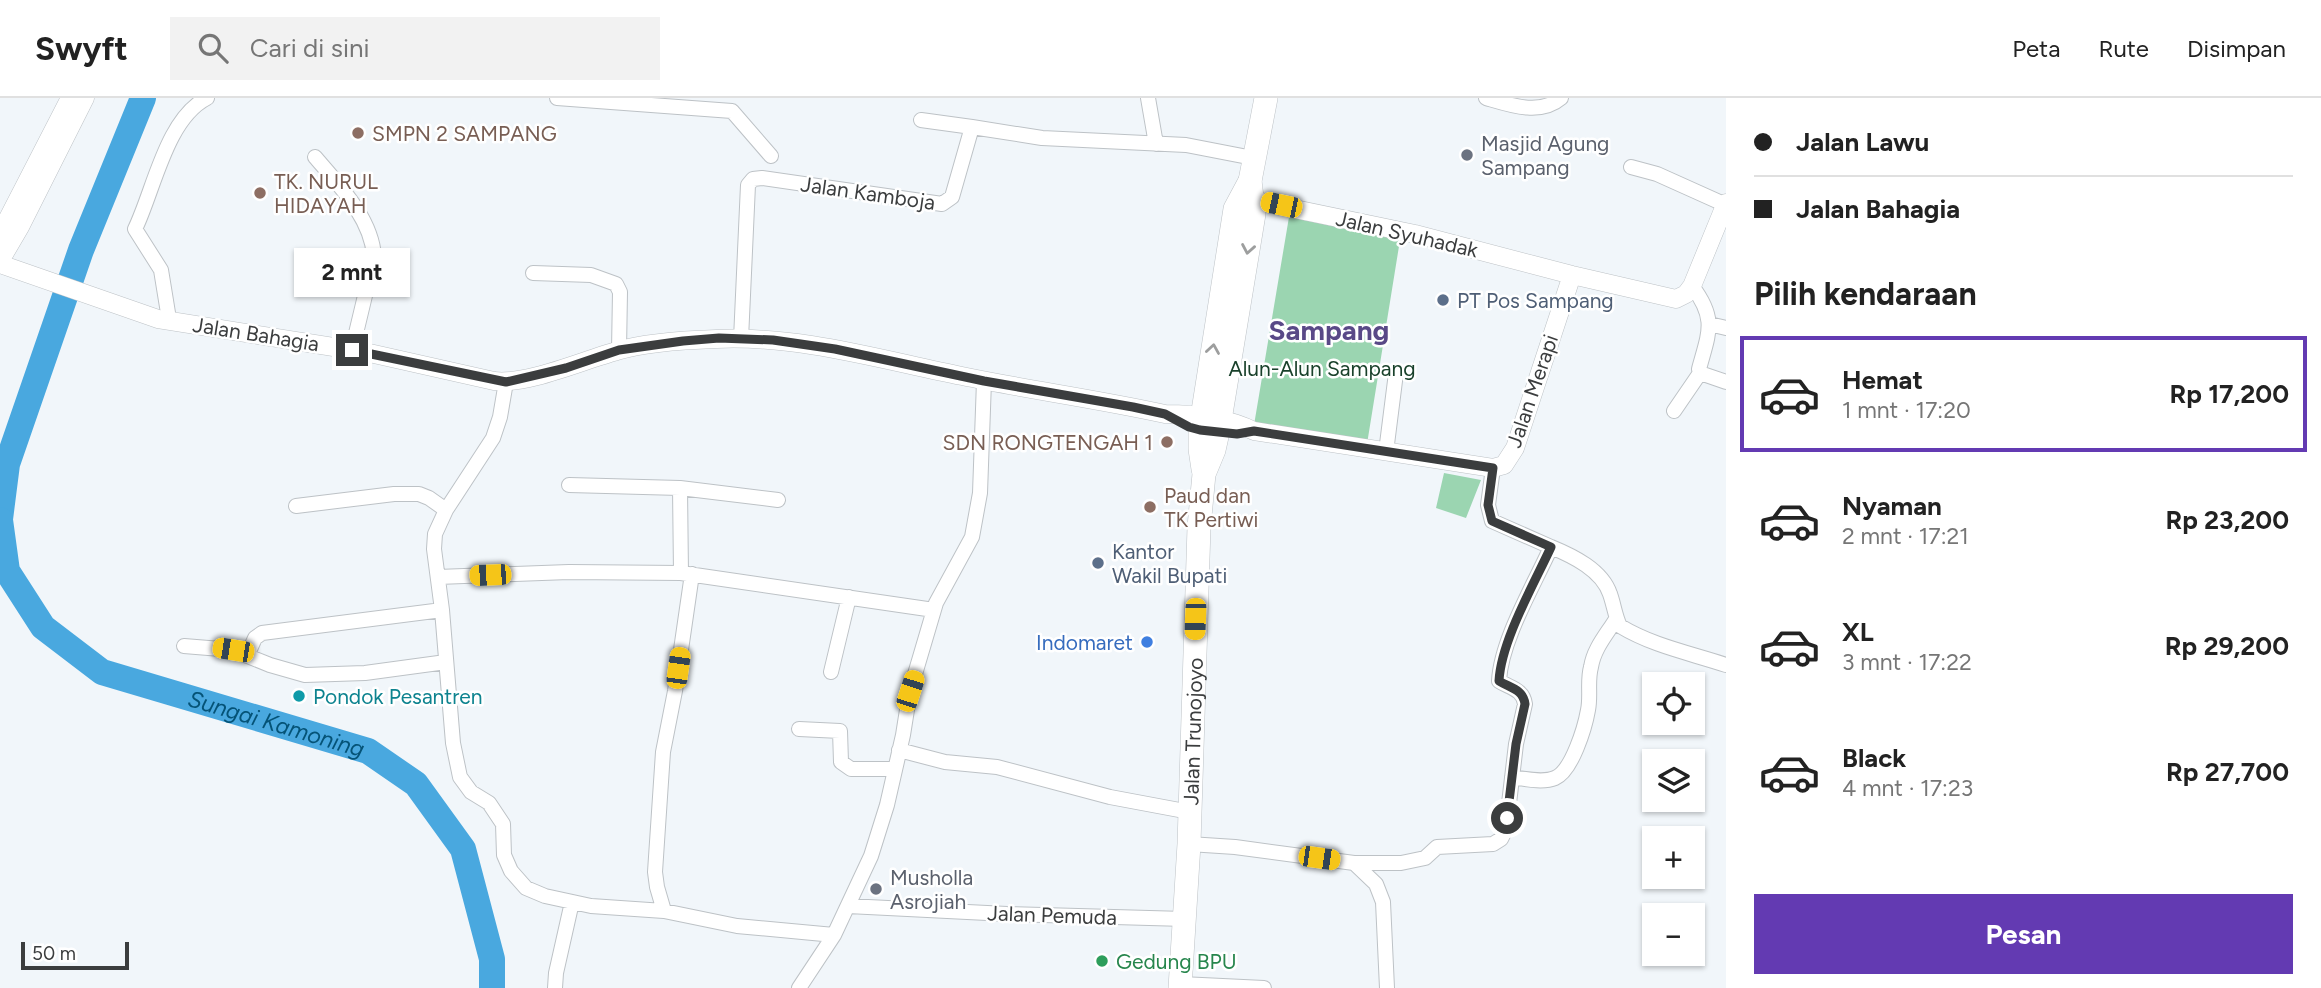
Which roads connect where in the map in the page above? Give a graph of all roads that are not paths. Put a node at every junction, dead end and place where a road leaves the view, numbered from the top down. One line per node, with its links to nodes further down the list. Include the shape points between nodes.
1 (69, 98): 18 (street)
2 (85, 98): 19 (street)
3 (207, 98): 23 (street, via 195,104 168,143 135,229 160,270)
4 (557, 98): 13 (street, via 732,111)
5 (1148, 98): 12 (street)
6 (1266, 98): 16 (highway, Jalan Trunojoyo)
7 (1486, 98): 9 (street)
8 (1561, 98): 9 (street, via 1541,109)
9 (1520, 102)
10 (921, 120): 11 (street)
11 (972, 127): 12 (street, via 1042,138); 26 (street, Jalan Kamboja, via 952,197 943,204 762,178 750,181)
12 (1156, 144): 16 (street, via 1186,145)
13 (771, 156)
14 (315, 157): 27 (street, via 358,212 374,250)
15 (1631, 167): 17 (street)
16 (1250, 184): 21 (street, Jalan Syuhadak); 35 (highway, Jalan Trunojoyo, via 1235,209)
17 (1726, 204): 22 (street)
18 (0, 234)
19 (0, 263): 23 (street, Jalan Bahagia)
20 (533, 273): 28 (street, via 591,275 616,284 620,292)
21 (1572, 275): 22 (street, Jalan Syuhadak, via 1676,299); 37 (street, Jalan Merapi, via 1515,447 1504,465)
22 (1692, 286): 24 (street, via 1709,314)
23 (169, 319): 27 (street, Jalan Bahagia)
24 (1709, 324): 25 (street); 30 (street)
25 (1726, 327)
26 (741, 339): 28 (street, Jalan Bahagia); 31 (street, Jalan Bahagia, via 835,349)
27 (352, 350): 32 (street, Jalan Bahagia)
28 (619, 350): 32 (street, Jalan Bahagia)
29 (1396, 373): 36 (street)
30 (1700, 373): 33 (street); 34 (street)
31 (984, 381): 35 (street, Jalan Bahagia, via 1165,414 1189,427); 47 (street, via 980,493 972,537)
32 (506, 382): 42 (street, via 494,438)
33 (1726, 382)
34 (1674, 411)
35 (1210, 424): 36 (street, Jalan Merapi, via 1241,424 1254,431); 59 (highway, Jalan Trunojoyo, via 1200,449 1204,474)
36 (1386, 452): 37 (street, Jalan Merapi)
37 (1493, 468): 43 (street, via 1488,505 1492,521)
38 (569, 485): 39 (street)
39 (680, 488): 40 (street); 44 (street)
40 (778, 499)
41 (296, 506): 42 (street, via 419,494)
42 (446, 510): 45 (street, via 435,534)
43 (1551, 547): 49 (street, via 1587,565 1610,592); 58 (street, via 1527,594 1500,667 1499,681 1520,691 1524,698)
44 (687, 573): 45 (street); 46 (street); 64 (street, via 675,691 663,752 655,872)
45 (438, 577): 48 (street)
46 (849, 597): 47 (street); 54 (street)
47 (935, 606): 56 (street, via 910,691)
48 (443, 610): 51 (street, via 262,633); 53 (street)
49 (1616, 619): 52 (street, via 1634,635); 58 (street, via 1596,649 1590,667 1589,708 1564,770 1547,779)
50 (184, 646): 51 (street, via 216,647)
51 (247, 656): 53 (street, via 294,674 315,676)
52 (1724, 660)
53 (446, 662): 62 (street, via 460,777 471,792 489,803 503,824 503,855 519,881 545,896)
54 (831, 672)
55 (799, 729): 57 (street, via 840,731 841,762 847,768)
56 (900, 750): 57 (street); 59 (street)
57 (895, 769): 63 (street, via 871,856)
58 (1512, 777): 61 (street, via 1506,829 1493,844 1437,847 1424,858 1401,863)
59 (1191, 812): 60 (highway, Jalan Trunojoyo)
60 (1189, 844): 61 (street); 65 (highway, Jalan Trunojoyo)
61 (1354, 863): 71 (street, via 1376,884 1383,902)
62 (572, 902): 64 (street); 68 (street)
63 (848, 906): 65 (street, Jalan Pemuda); 66 (street)
64 (664, 911): 66 (street, via 737,926)
65 (1185, 919): 67 (highway, Jalan Trunojoyo)
66 (834, 935): 69 (street)
67 (1181, 986): 70 (street)
68 (555, 988)
69 (799, 988)
70 (1264, 988)
71 (1387, 988)

